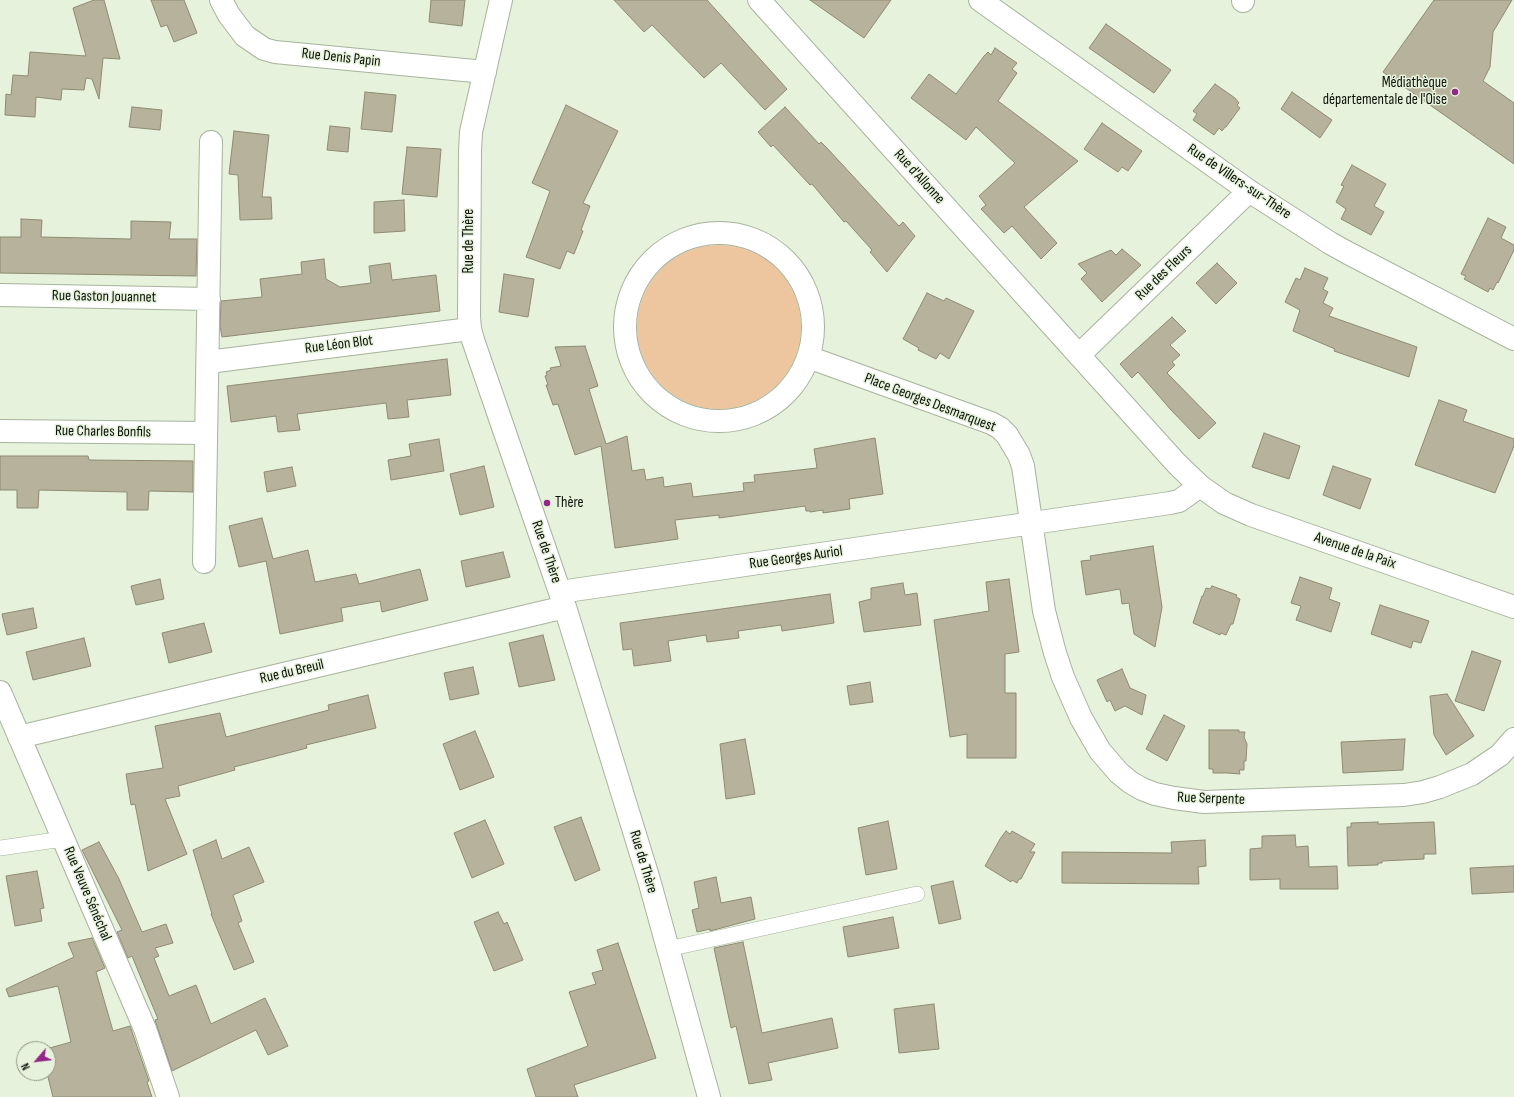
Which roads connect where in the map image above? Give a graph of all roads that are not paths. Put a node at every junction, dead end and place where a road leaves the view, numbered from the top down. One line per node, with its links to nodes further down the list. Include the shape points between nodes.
1 (222, 0): 5 (street, Rue Denis Papin, via 229,15 245,36 264,49)
2 (502, 0): 5 (street, Rue de Thère)
3 (759, 0): 12 (street, Rue d'Allonne)
4 (980, 0): 7 (street, Rue de Villers-sur-Thère)
5 (485, 72): 10 (street, Rue de Thère, via 471,132)
6 (211, 142): 9 (street)
7 (1249, 190): 11 (street, Rue de Villers-sur-Thère, via 1348,253); 12 (street, Rue des Fleurs)
8 (0, 295): 9 (street, Rue Gaston Jouannet)
9 (209, 299): 14 (street)
10 (470, 329): 14 (street, Rue Léon Blot); 20 (street, Rue de Thère)
11 (1514, 338)
12 (1079, 355): 17 (street, Avenue de la Paix)
13 (808, 357): 13 (street, via 811,343 811,313 802,285 795,272 774,251 748,238 719,233 676,243 652,260 635,284 629,298 625,320 626,342 635,370 652,394 689,417 718,422 761,412 785,394 802,371); 18 (street, Place Georges Desmarquest, via 1000,428 1013,445 1023,466)
14 (208, 362): 16 (street)
15 (0, 431): 16 (street, Rue Charles Bonfils)
16 (206, 433): 19 (street)
17 (1200, 486): 18 (street, via 1179,501); 21 (street, Avenue de la Paix, via 1224,503 1251,515)
18 (1031, 524): 20 (street, Rue Georges Auriol); 24 (street, Rue Serpente, via 1049,632 1054,653 1072,699 1090,735 1110,764 1130,782 1155,794 1204,802 1404,796 1440,787 1472,774 1500,754)
19 (204, 562)
20 (563, 600): 23 (street, Rue du Breuil); 28 (street, Rue de Thère)
21 (1514, 606)
22 (0, 692): 23 (street, Rue Veuve Sénéchal)
23 (19, 737): 25 (street, Rue Veuve Sénéchal)
24 (1514, 739)
25 (63, 839): 26 (lane); 29 (street, Rue Veuve Sénéchal, via 145,1029)
26 (0, 848)
27 (917, 894): 28 (lane)
28 (668, 949): 30 (street, Rue de Thère)
29 (168, 1097)
30 (709, 1097)

